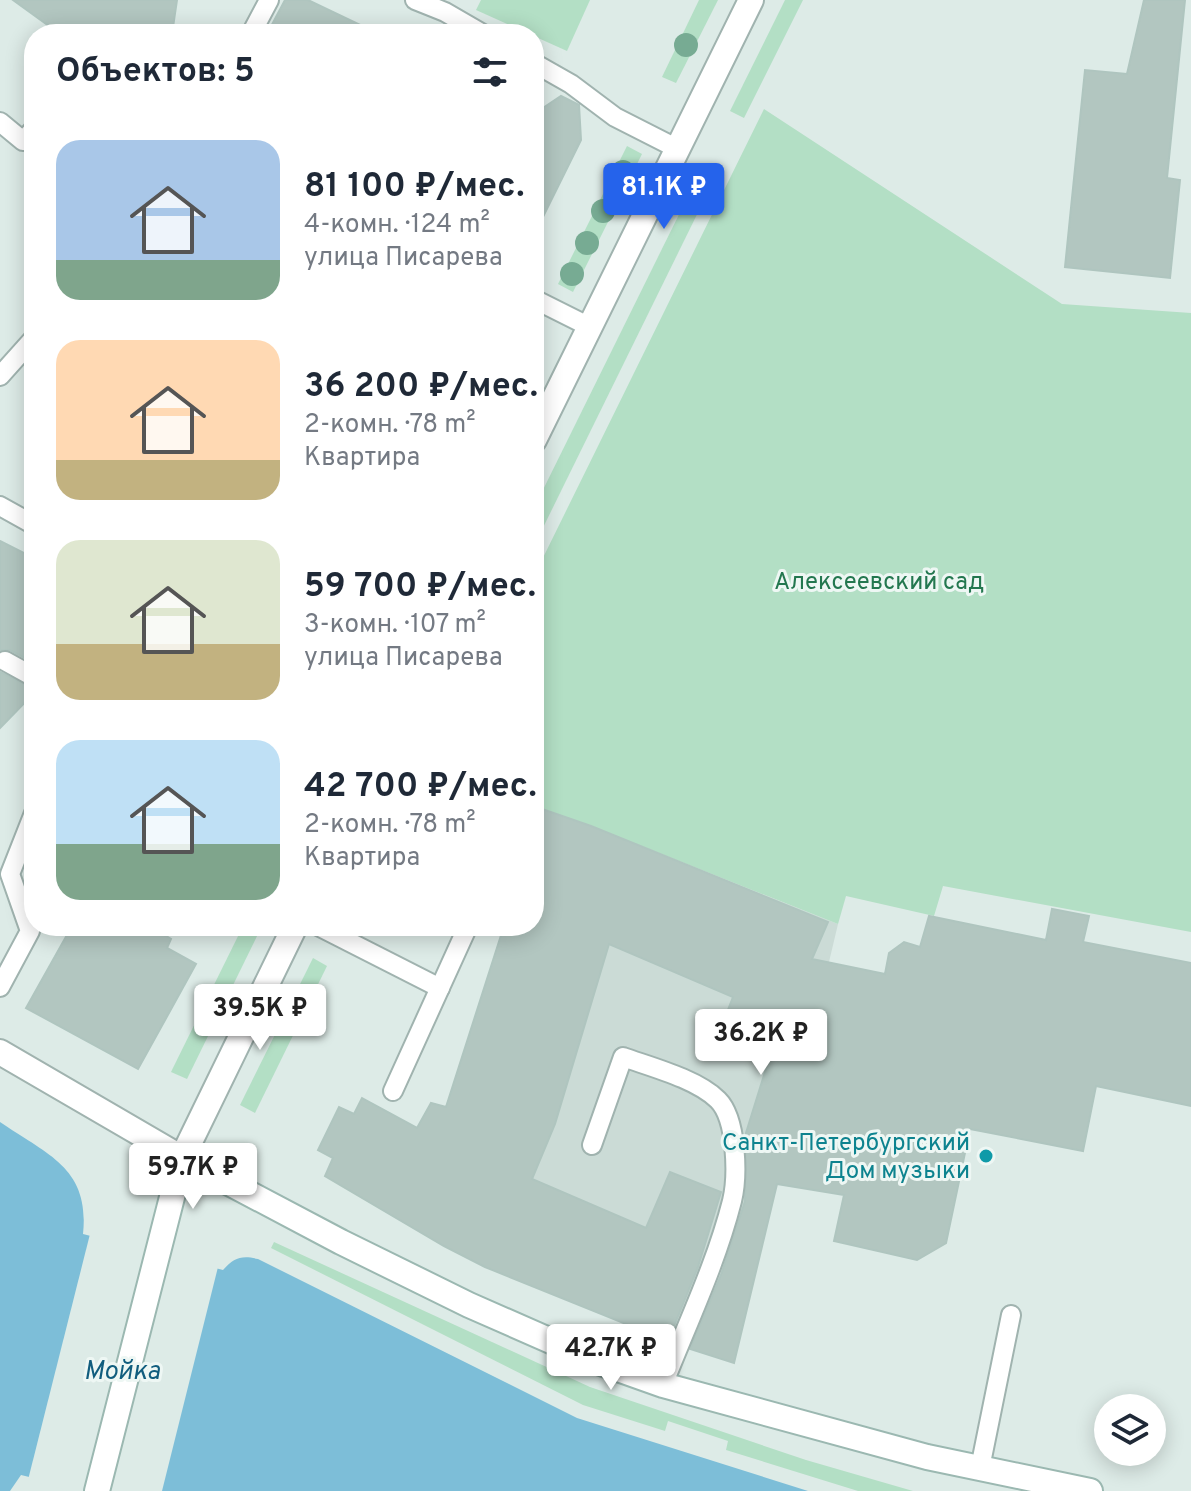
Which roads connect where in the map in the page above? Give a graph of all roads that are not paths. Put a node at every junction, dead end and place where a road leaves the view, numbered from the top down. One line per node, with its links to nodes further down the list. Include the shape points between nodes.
1 (269, 0): 4 (lane)
2 (415, 0): 5 (lane)
3 (751, 0): 9 (main road)
4 (256, 24)
5 (466, 24)
6 (544, 69): 9 (lane, via 615,117)
7 (0, 122): 8 (lane)
8 (24, 137)
9 (678, 149): 11 (main road)
10 (544, 304): 11 (lane)
11 (590, 327): 14 (main road)
12 (24, 349): 13 (lane)
13 (0, 376)
14 (544, 420)
15 (0, 506): 16 (lane)
16 (24, 519)
17 (5, 661): 18 (lane)
18 (24, 671)
19 (24, 838): 20 (lane, via 10,874)
20 (24, 914)
21 (27, 936): 25 (lane)
22 (290, 936): 30 (main road)
23 (338, 936): 26 (lane)
24 (463, 936): 26 (lane)
25 (0, 987)
26 (440, 988): 28 (lane)
27 (0, 1052): 30 (main road)
28 (393, 1091)
29 (592, 1145): 32 (lane, via 623,1057 699,1087 719,1101 730,1120 733,1197)
30 (182, 1158): 32 (main road, via 469,1305); 34 (main road)
31 (1011, 1315): 33 (lane)
32 (663, 1385): 33 (main road)
33 (980, 1468): 35 (main road)
34 (97, 1491)
35 (1090, 1491)

